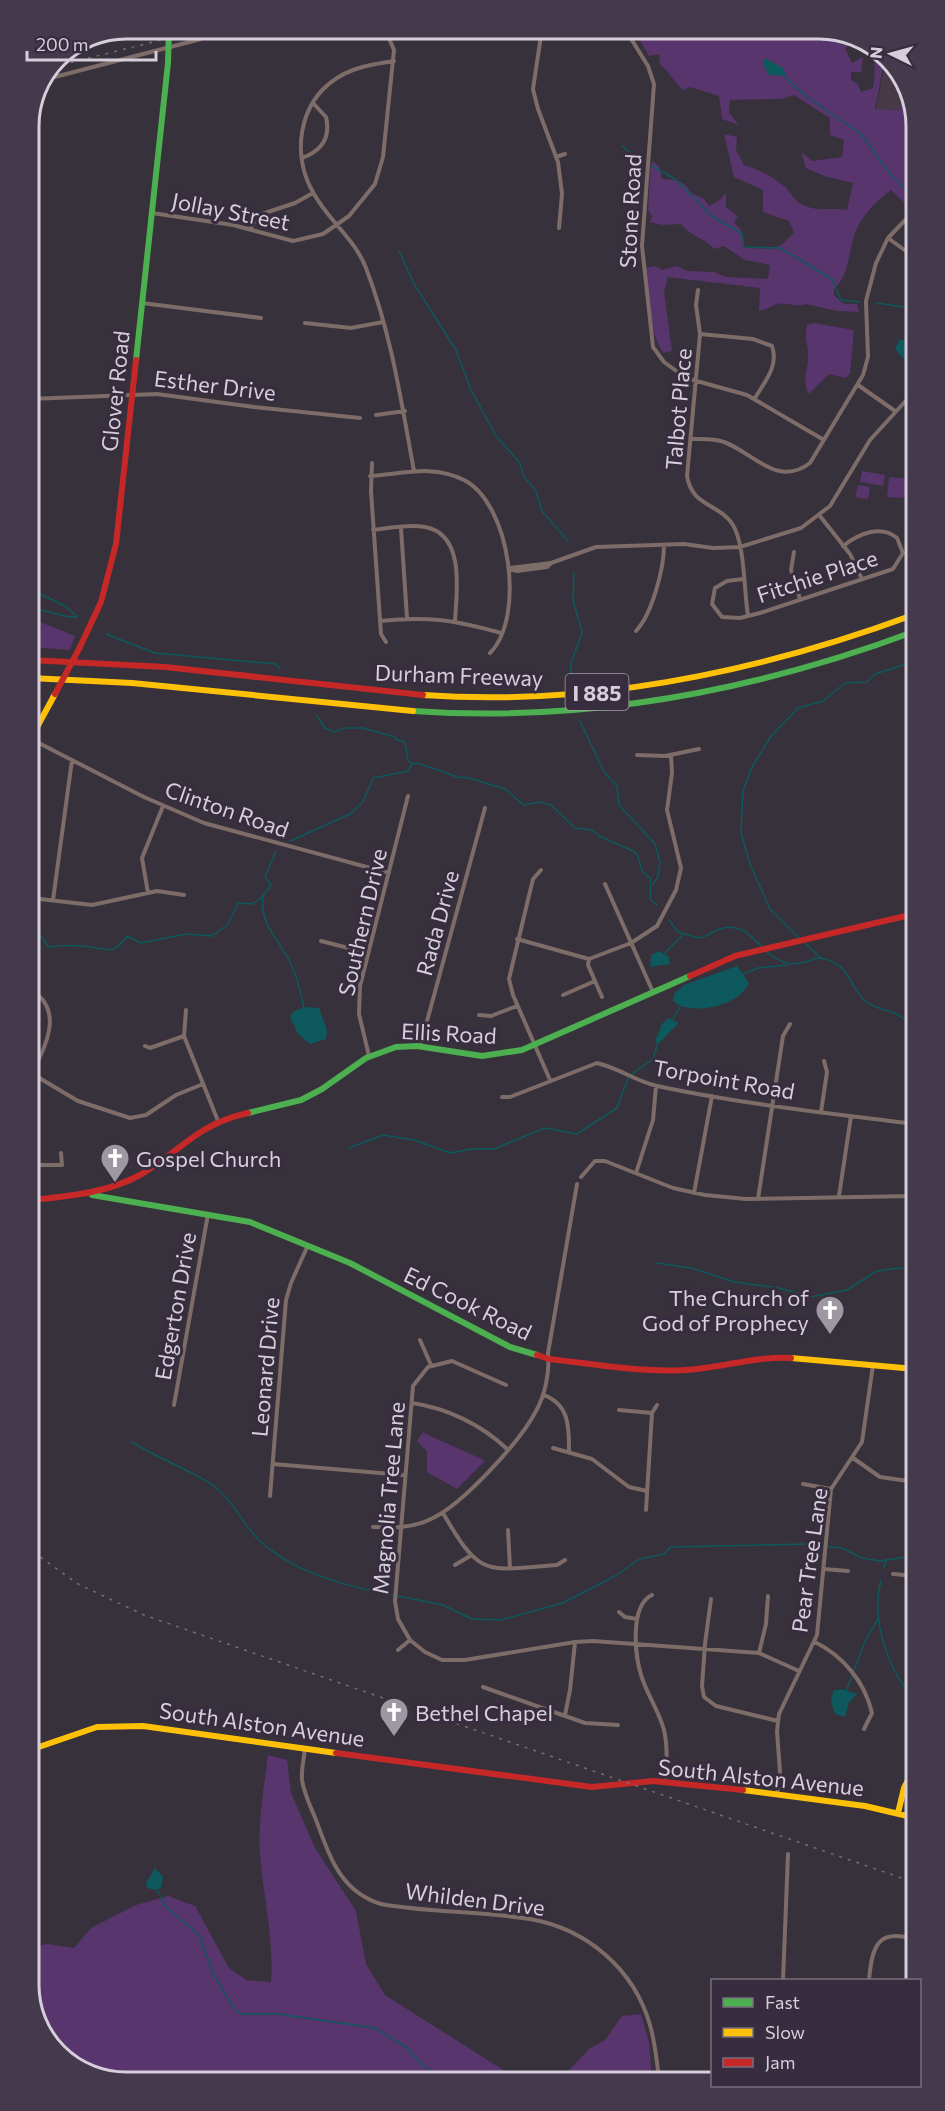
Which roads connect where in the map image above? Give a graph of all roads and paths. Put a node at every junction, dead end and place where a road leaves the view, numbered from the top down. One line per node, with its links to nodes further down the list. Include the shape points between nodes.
1 (169, 39): 6 (main road, Glover Road)
2 (194, 39): 6 (street)
3 (389, 39): 7 (street, Jollay Street)
4 (540, 39): 11 (street, via 534,93)
5 (631, 39): 27 (street, Stone Road, via 654,84 642,246 651,340 664,362)
6 (169, 47): 8 (street); 14 (main road, Glover Road)
7 (393, 61): 9 (street, via 339,77); 16 (street, Jollay Street, via 380,172 359,207)
8 (54, 77)
9 (313, 103): 12 (street, via 303,125); 12 (street, via 326,117 326,138 316,151)
10 (565, 154): 11 (street)
11 (556, 157): 17 (street, via 561,184)
12 (302, 158): 13 (street)
13 (313, 193): 16 (street); 18 (street, via 259,216)
14 (152, 213): 18 (street, Jollay Street); 22 (main road, Glover Road)
15 (906, 219): 19 (street)
16 (337, 224): 18 (street, Jollay Street, via 302,241); 24 (street, via 366,268)
17 (559, 228)
18 (250, 229)
19 (888, 238): 20 (street); 28 (street, via 870,282 865,312 868,357)
20 (906, 251)
21 (698, 290): 26 (street, Talbot Place)
22 (142, 303): 23 (street); 29 (main road, Glover Road)
23 (261, 318)
24 (383, 322): 25 (street, via 351,328); 33 (street)
25 (305, 323)
26 (700, 334): 27 (street, Talbot Place); 30 (street, via 753,339 772,346 776,356 773,368)
27 (696, 382): 30 (street, Stone Road); 37 (street, Talbot Place)
28 (858, 385): 34 (street); 38 (street)
29 (132, 394): 31 (street, Esther Drive); 36 (street, Esther Drive); 65 (main road, Glover Road, bridge, via 114,555 101,602)
30 (755, 398): 38 (street, Stone Road)
31 (39, 399)
32 (906, 400): 34 (street)
33 (405, 411): 35 (street); 40 (street)
34 (895, 411): 42 (street, via 870,440 839,493)
35 (376, 415)
36 (360, 418)
37 (691, 439): 38 (street, via 724,442 782,473 803,468); 47 (street, Talbot Place, via 689,485 700,501 732,524)
38 (824, 440)
39 (372, 463): 41 (street)
40 (414, 471): 41 (street); 49 (street, via 453,475 483,494 497,517)
41 (370, 476): 44 (street)
42 (820, 516): 46 (street); 47 (street, via 801,528)
43 (401, 528): 44 (street); 55 (street); 56 (street, via 427,527 448,541 455,566)
44 (373, 530): 57 (street)
45 (664, 545): 47 (street); 49 (street, via 596,547 551,563); 58 (street, via 663,562 644,622)
46 (843, 546): 51 (street); 51 (street, Fitchie Place, via 855,537 884,531 901,545 903,553 893,568)
47 (740, 547): 50 (street, Talbot Place)
48 (794, 552): 52 (street, via 791,570)
49 (509, 569): 59 (street)
50 (742, 579): 53 (street, Talbot Place); 53 (street, Fitchie Place, via 720,583 712,593 712,604 722,617)
51 (862, 579): 52 (street, Fitchie Place)
52 (800, 599): 53 (street, Fitchie Place)
53 (748, 616)
54 (906, 617): 63 (main road, Durham Freeway / I 885, via 810,651 719,674 626,689 532,697 415,695 173,668)
55 (407, 618): 56 (street); 57 (street)
56 (455, 620): 59 (street)
57 (380, 621): 61 (street)
58 (636, 631)
59 (501, 633): 62 (street, via 497,646)
60 (906, 634): 64 (main road, Durham Freeway / I 885, via 814,667 738,687 652,702 557,712 414,711 172,687)
61 (386, 642)
62 (490, 652)
63 (39, 661)
64 (39, 679)
65 (39, 725)
66 (39, 744): 70 (street, Clinton Road)
67 (699, 749): 69 (street)
68 (637, 755): 69 (street)
69 (671, 755): 84 (street, via 668,810 680,861 680,879 657,926)
70 (72, 760): 72 (street, Clinton Road); 80 (street)
71 (408, 796): 75 (street, Southern Drive)
72 (163, 806): 75 (street, Clinton Road, via 230,831); 77 (street, via 143,854)
73 (485, 808): 99 (street, Rada Drive)
74 (541, 870): 82 (street, via 533,879)
75 (388, 873): 85 (street, Southern Drive)
76 (605, 885): 84 (street)
77 (148, 893): 78 (street); 80 (street, via 92,905)
78 (184, 895)
79 (39, 899): 80 (street)
80 (53, 900)
81 (906, 916): 88 (main road, Ellis Road, via 735,956)
82 (517, 939): 86 (street); 92 (street, via 509,978)
83 (321, 941): 85 (street)
84 (631, 943): 86 (street); 88 (street)
85 (368, 953): 100 (street, Southern Drive, via 358,1007)
86 (589, 959): 87 (street)
87 (595, 981): 89 (street); 91 (street)
88 (653, 992): 97 (main road, Ellis Road)
89 (563, 995)
90 (39, 998): 101 (street, via 46,1005 51,1022)
91 (602, 998)
92 (517, 1006): 94 (street, via 491,1016); 97 (street)
93 (186, 1010): 96 (street)
94 (479, 1015)
95 (790, 1024): 109 (street, via 783,1036)
96 (184, 1036): 98 (street, via 150,1048); 105 (street)
97 (533, 1045): 99 (main road, Ellis Road, via 503,1055 481,1056); 104 (street)
98 (145, 1046)
99 (420, 1047): 100 (main road, Ellis Road, via 390,1048)
100 (369, 1056): 112 (main road, Ellis Road, via 312,1096)
101 (39, 1059)
102 (824, 1060): 110 (street, via 827,1072)
103 (39, 1078): 105 (street, via 78,1101 130,1118 146,1116 176,1095)
104 (550, 1080): 106 (street, Torpoint Road, via 597,1063); 108 (street, Torpoint Road)
105 (203, 1084): 112 (street)
106 (656, 1086): 107 (street, Torpoint Road); 116 (street, via 653,1120)
107 (712, 1096): 109 (street, Torpoint Road); 119 (street)
108 (502, 1097)
109 (773, 1105): 110 (street, Torpoint Road); 124 (street)
110 (821, 1112): 111 (street, Torpoint Road)
111 (851, 1116): 113 (street, Torpoint Road); 121 (street)
112 (218, 1121): 120 (main road, Ellis Road, via 195,1132 143,1173)
113 (906, 1123)
114 (61, 1153): 115 (street, via 62,1165)
115 (39, 1165)
116 (636, 1173): 117 (street, via 595,1161); 119 (street)
117 (581, 1177)
118 (578, 1184): 128 (street)
119 (694, 1193): 124 (street)
120 (91, 1195): 123 (main road, Ellis Road); 125 (main road, Ed Cook Road)
121 (839, 1196): 122 (street); 124 (street)
122 (906, 1196)
123 (39, 1199)
124 (758, 1199)
125 (208, 1213): 126 (main road, Ed Cook Road, via 250,1222); 135 (street, Edgerton Drive)
126 (308, 1245): 128 (main road, Ed Cook Road, via 350,1263 483,1335); 143 (street, Leonard Drive, via 286,1300)
127 (420, 1340): 129 (street)
128 (549, 1359): 130 (main road, Ed Cook Road, via 652,1370 787,1358); 133 (street)
129 (431, 1365): 132 (street, via 452,1361); 134 (street, Magnolia Tree Lane, via 413,1386)
130 (873, 1365): 131 (main road, Ed Cook Road); 142 (street, Pear Tree Lane, via 864,1435)
131 (906, 1368)
132 (506, 1385)
133 (543, 1395): 140 (street, via 536,1412); 141 (street, via 555,1400 566,1414)
134 (412, 1403): 140 (street, via 442,1410 473,1424); 144 (street, Magnolia Tree Lane)
135 (174, 1405)
136 (657, 1405): 138 (street)
137 (619, 1410): 138 (street)
138 (652, 1413): 148 (street)
139 (553, 1448): 141 (street)
140 (507, 1449): 151 (street)
141 (569, 1452): 148 (street, via 592,1459 629,1487)
142 (853, 1458): 145 (street, via 880,1477); 147 (street, Pear Tree Lane)
143 (273, 1464): 144 (street); 149 (street, Leonard Drive)
144 (404, 1475): 153 (street, Magnolia Tree Lane)
145 (906, 1481)
146 (803, 1484): 147 (street)
147 (831, 1489): 159 (street, Pear Tree Lane)
148 (647, 1491): 150 (street)
149 (270, 1496)
150 (646, 1510)
151 (443, 1513): 153 (street); 155 (street)
152 (373, 1527): 153 (street)
153 (402, 1527): 168 (street, Magnolia Tree Lane, via 394,1601)
154 (508, 1530): 158 (street)
155 (470, 1556): 157 (street); 158 (street, via 486,1567)
156 (565, 1560): 158 (street, via 557,1566)
157 (455, 1565)
158 (510, 1568)
159 (824, 1569): 160 (street); 170 (street, Pear Tree Lane)
160 (848, 1571)
161 (893, 1574): 162 (street)
162 (906, 1575)
163 (651, 1595): 167 (street, via 640,1605)
164 (768, 1596): 174 (street)
165 (711, 1599): 172 (street)
166 (619, 1612): 167 (street)
167 (637, 1619): 171 (street)
168 (410, 1640): 169 (street, Magnolia Tree Lane, via 434,1657 454,1661); 173 (street)
169 (574, 1642): 171 (street, Magnolia Tree Lane); 177 (street)
170 (815, 1642): 175 (street, Pear Tree Lane); 180 (street, via 850,1667 872,1713)
171 (636, 1644): 172 (street, Magnolia Tree Lane); 183 (street, via 642,1677 664,1733)
172 (704, 1649): 174 (street, Magnolia Tree Lane); 178 (street, via 702,1693 707,1701)
173 (398, 1650)
174 (759, 1653): 175 (street, Magnolia Tree Lane)
175 (799, 1671): 178 (street, Pear Tree Lane, via 784,1698)
176 (483, 1686): 177 (street)
177 (565, 1715): 179 (street, via 585,1723)
178 (778, 1720): 185 (street, Pear Tree Lane)
179 (618, 1725)
180 (864, 1729)
181 (39, 1747): 182 (main road, South Alston Avenue, via 92,1728 120,1725)
182 (305, 1748): 183 (main road, South Alston Avenue, via 592,1787); 192 (street, Whilden Drive, via 304,1788 331,1859 346,1884 381,1904 528,1919 558,1926 582,1938 610,1958 638,1995 652,2032)
183 (665, 1781): 185 (main road, South Alston Avenue)
184 (906, 1784): 186 (main road)
185 (777, 1795): 186 (main road, South Alston Avenue)
186 (898, 1813): 187 (main road, South Alston Avenue)
187 (906, 1815)
188 (788, 1854): 190 (street)
189 (906, 1938): 191 (street, via 893,1935 878,1942 872,1954)
190 (783, 1979)
191 (869, 1979)
192 (658, 2072)

